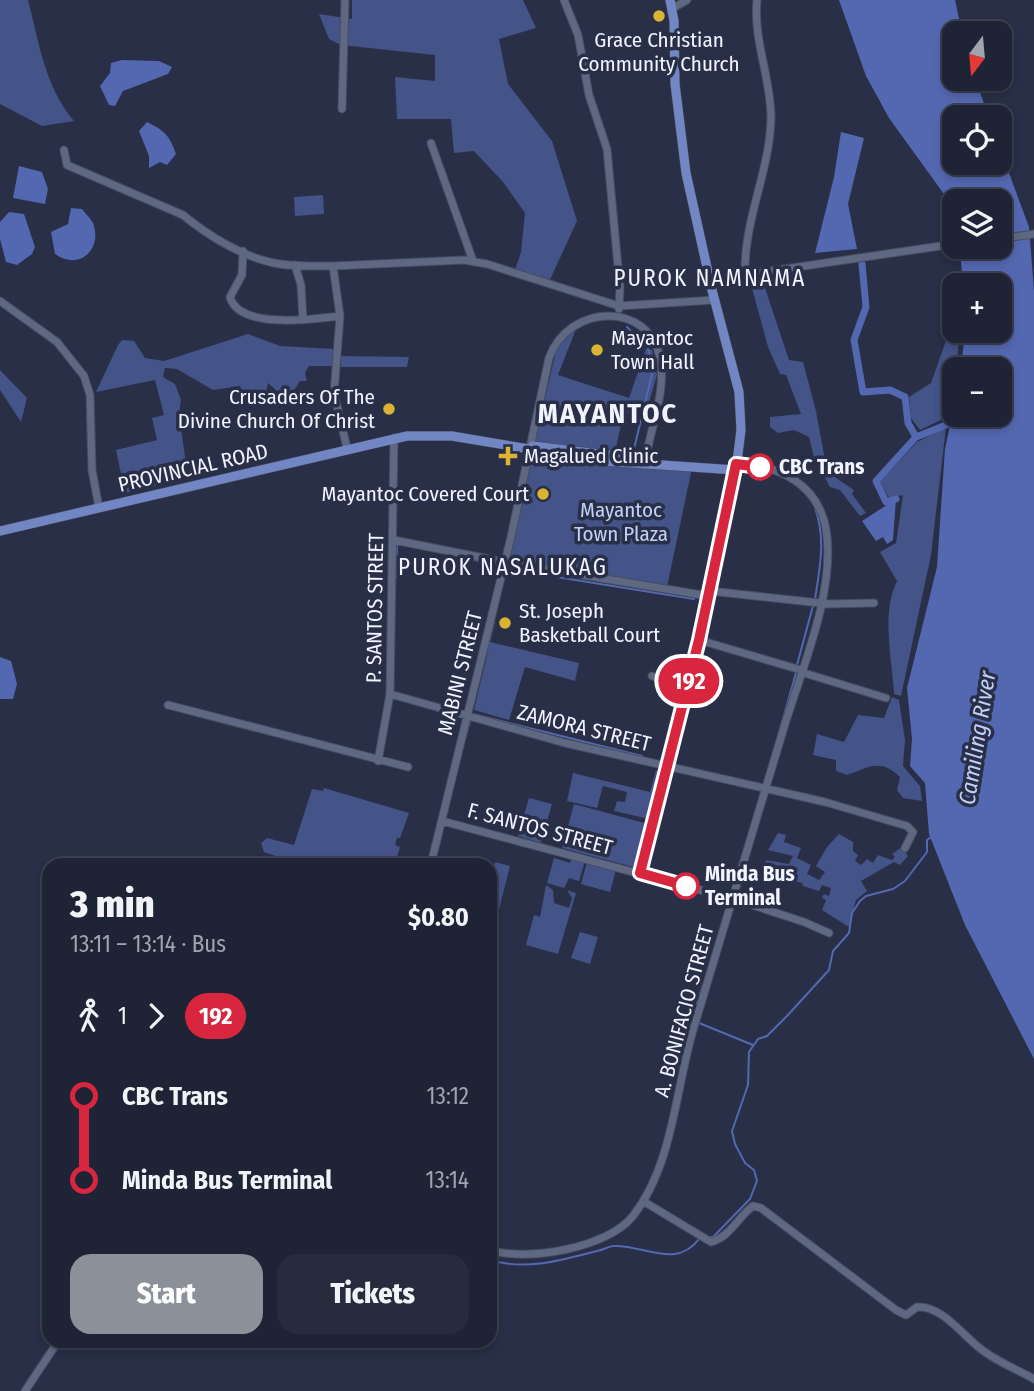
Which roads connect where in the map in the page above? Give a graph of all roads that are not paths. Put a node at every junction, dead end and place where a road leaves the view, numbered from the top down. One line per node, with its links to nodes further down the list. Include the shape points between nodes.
1 (345, 0): 6 (street)
2 (564, 0): 20 (street, via 578,35 589,95 607,149)
3 (687, 0): 5 (street)
4 (757, 0): 16 (street, via 756,34 769,87 771,120 747,229)
5 (671, 4): 17 (main road, via 685,165)
6 (342, 109)
7 (431, 143): 13 (street)
8 (64, 150): 12 (street, via 67,164 183,215 199,229)
9 (1034, 234): 10 (street)
10 (1012, 237)
11 (942, 246): 16 (street)
12 (243, 251): 14 (street, via 271,263); 23 (street, via 242,275 230,301 265,319)
13 (473, 261): 15 (street); 20 (street)
14 (295, 265): 15 (street); 23 (street)
15 (333, 266): 21 (street)
16 (745, 273): 17 (street)
17 (709, 280): 18 (main road)
18 (714, 300): 20 (street); 28 (main road, via 739,392)
19 (0, 301): 29 (street, via 57,342 84,376 90,396 92,470)
20 (620, 306): 22 (street)
21 (340, 316): 23 (street); 25 (street, via 334,393)
22 (618, 317): 26 (street, MABINI STREET, via 583,320 555,344); 27 (street, via 640,329 660,359 660,393)
23 (303, 320)
24 (394, 438): 25 (main road, PROVINCIAL ROAD); 26 (main road, PROVINCIAL ROAD, via 441,435); 31 (street, P. SANTOS STREET)
25 (348, 449): 29 (main road, PROVINCIAL ROAD)
26 (529, 449): 27 (main road, PROVINCIAL ROAD); 32 (street, MABINI STREET)
27 (645, 461): 28 (main road, PROVINCIAL ROAD)
28 (739, 466): 33 (street); 34 (street, A. BONIFACIO STREET, via 792,477 817,502 828,553)
29 (99, 508): 30 (main road, PROVINCIAL ROAD)
30 (0, 531)
31 (394, 540): 32 (street); 40 (street, P. SANTOS STREET)
32 (504, 562): 33 (street); 43 (street, MABINI STREET)
33 (709, 594): 34 (street); 36 (street)
34 (821, 603): 35 (street); 37 (street, A. BONIFACIO STREET)
35 (874, 603)
36 (699, 640): 37 (street); 39 (street)
37 (801, 671): 41 (street); 47 (street, A. BONIFACIO STREET)
38 (652, 676): 39 (street)
39 (688, 685): 45 (street)
40 (390, 694): 43 (street, ZAMORA STREET); 44 (street, P. SANTOS STREET)
41 (886, 698)
42 (168, 705): 44 (street)
43 (468, 715): 45 (street, ZAMORA STREET); 48 (street, MABINI STREET)
44 (378, 761): 46 (street)
45 (667, 766): 47 (street, ZAMORA STREET); 51 (street)
46 (408, 767)
47 (766, 788): 49 (street, ZAMORA STREET, via 907,826 913,836); 52 (street, A. BONIFACIO STREET)
48 (442, 821): 50 (street, MABINI STREET); 51 (street, F. SANTOS STREET)
49 (905, 848)
50 (433, 858)
51 (640, 873): 52 (street, F. SANTOS STREET)
52 (734, 899): 53 (street, F. SANTOS STREET); 54 (street, A. BONIFACIO STREET, via 689,1044 666,1147)
53 (829, 933)
54 (643, 1201): 55 (street, A. BONIFACIO STREET, via 619,1230 597,1241 530,1254); 57 (street, via 711,1242 725,1235 753,1206 761,1208 896,1310 906,1315 917,1307 927,1308 982,1351)
55 (497, 1251)
56 (54, 1348): 58 (street)
57 (1034, 1379)
58 (25, 1391)

